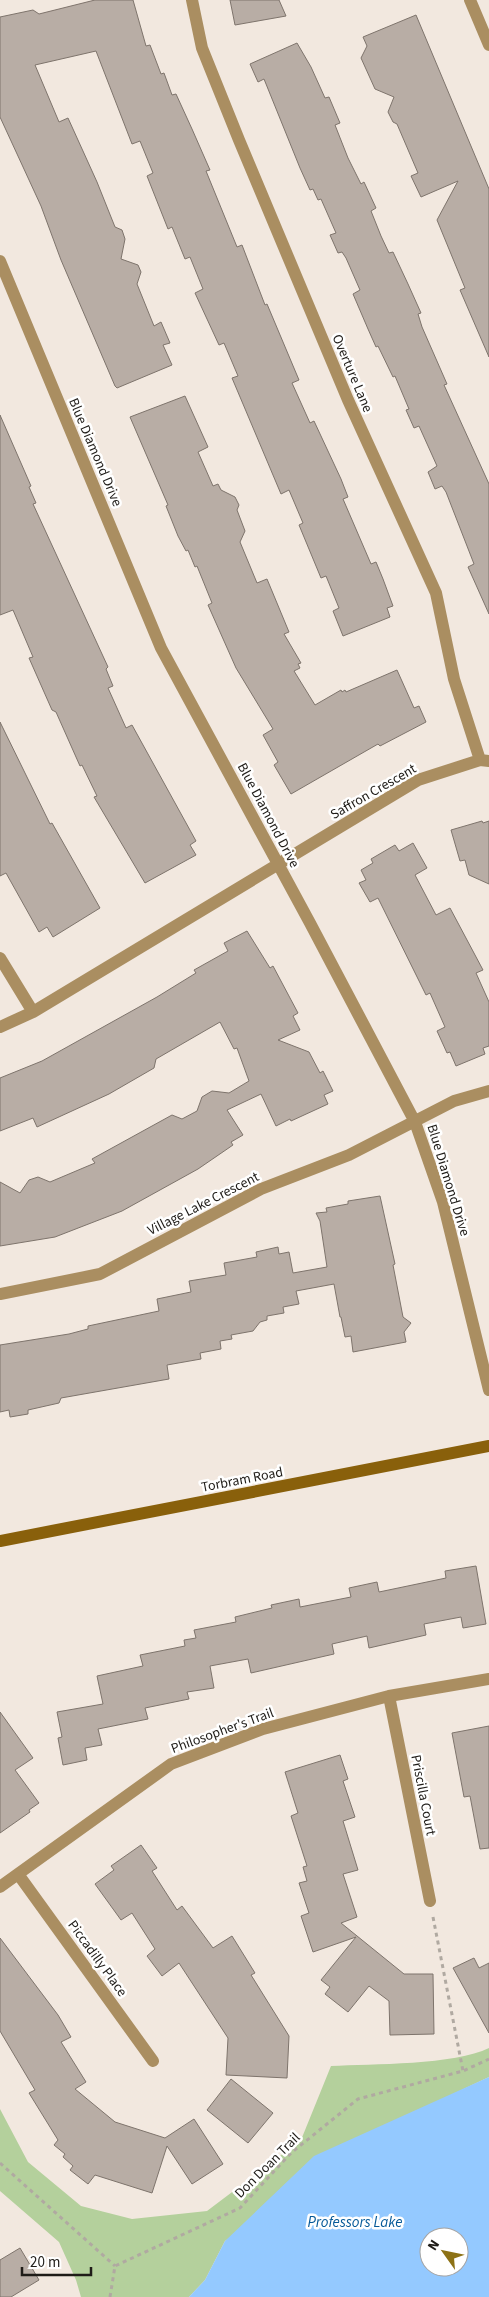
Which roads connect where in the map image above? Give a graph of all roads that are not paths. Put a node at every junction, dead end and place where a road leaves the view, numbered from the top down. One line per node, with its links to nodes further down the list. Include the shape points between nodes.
1 (192, 0): 5 (street, Overture Lane, via 202,48 239,140 348,400 436,593 454,679)
2 (470, 0): 3 (street)
3 (489, 45)
4 (0, 262): 6 (street, Blue Diamond Drive, via 161,648)
5 (485, 761): 6 (street, Saffron Crescent, via 418,780)
6 (278, 864): 8 (street); 11 (street, Blue Diamond Drive)
7 (0, 958): 8 (street)
8 (33, 1012): 9 (street)
9 (0, 1026)
10 (489, 1091): 11 (street, Village Lake Crescent, via 454,1102)
11 (415, 1122): 12 (street, Village Lake Crescent, via 349,1155 261,1189 100,1274); 13 (street, Blue Diamond Drive, via 443,1202)
12 (0, 1294)
13 (489, 1390)
14 (489, 1446): 15 (main road, Torbram Road)
15 (0, 1541)
16 (489, 1679): 17 (street, Philosopher's Trail)
17 (389, 1696): 18 (street, Philosopher's Trail, via 263,1729 171,1764); 20 (street, Priscilla Court)
18 (18, 1874): 19 (street, Philosopher's Trail); 21 (street, Piccadilly Place)
19 (0, 1886)
20 (430, 1901)
21 (153, 2061)

